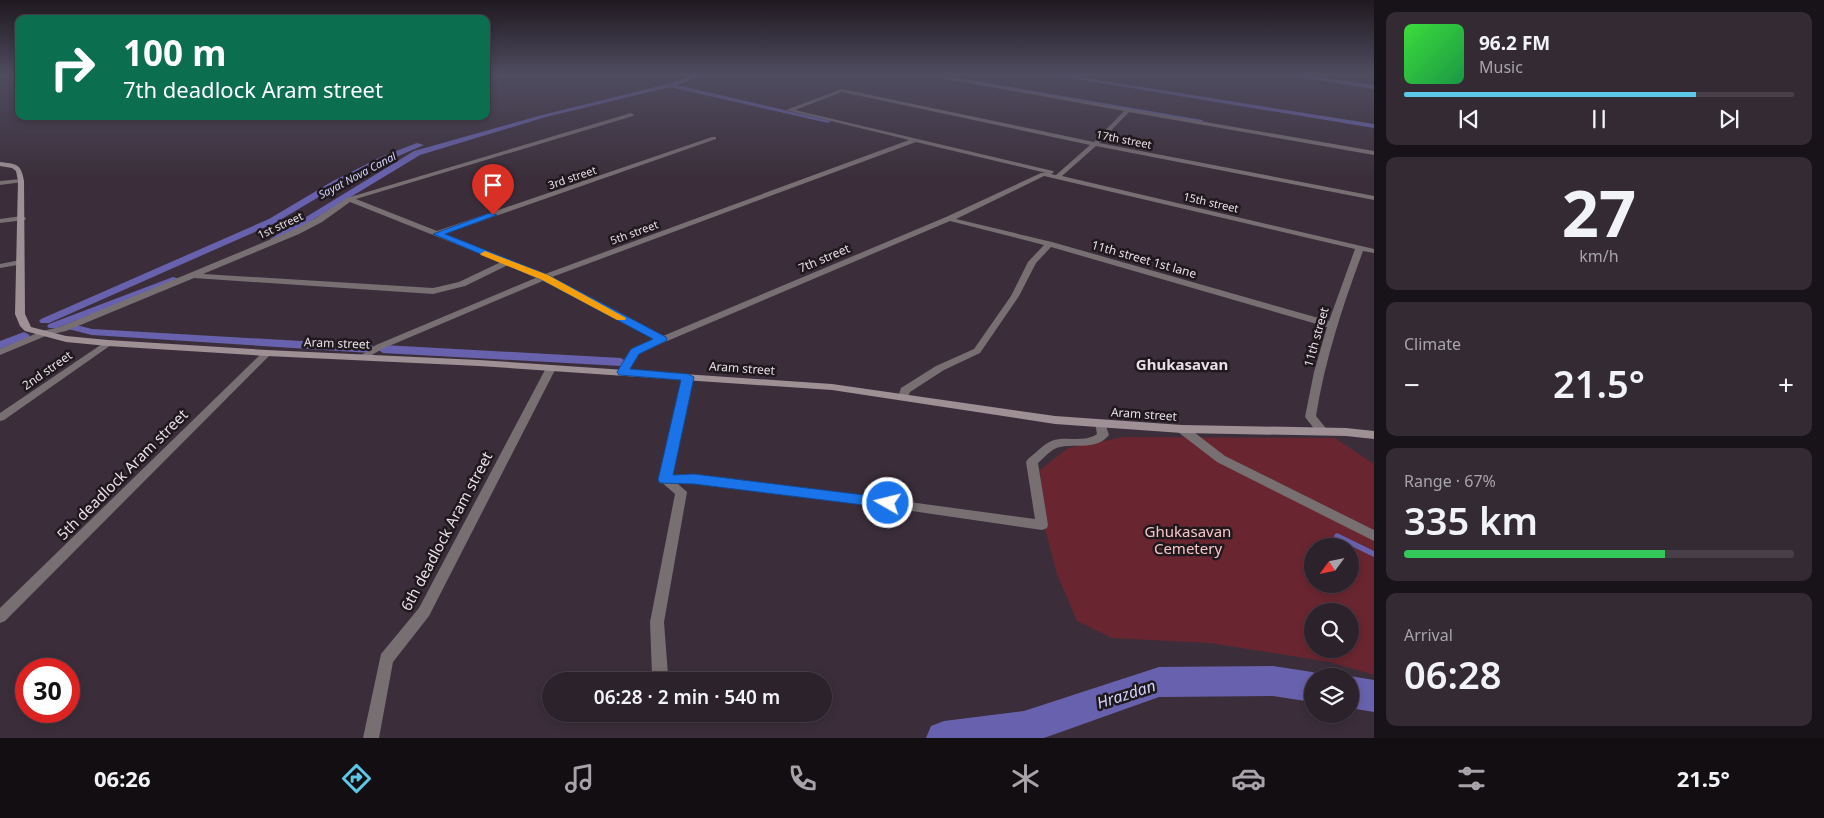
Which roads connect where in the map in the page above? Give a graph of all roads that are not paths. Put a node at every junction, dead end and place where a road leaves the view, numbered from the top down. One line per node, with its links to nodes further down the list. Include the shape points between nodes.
1 (794, 108): 7 (street, 17th street, via 790,110)
2 (928, 108): 8 (street, 17th street)
3 (1119, 108): 4 (street)
4 (1128, 110): 8 (street); 9 (street)
5 (631, 115): 16 (street, 1st street)
6 (714, 138): 20 (street, 3rd street)
7 (915, 140): 12 (street); 28 (street, 5th street)
8 (1095, 144): 12 (street); 15 (street, 17th street)
9 (1374, 153)
10 (0, 164): 13 (main road, via 19,170)
11 (1043, 174): 12 (street, 15th street); 19 (street, 7th street)
12 (1057, 176): 22 (street, 15th street)
13 (21, 181): 14 (street); 17 (main road)
14 (0, 183)
15 (1374, 198)
16 (349, 199): 20 (street); 27 (street, 1st street, via 296,232)
17 (22, 218): 18 (street); 24 (main road)
18 (0, 220)
19 (949, 220): 21 (street, 11th street 1st lane); 31 (street, 7th street)
20 (437, 234): 25 (street)
21 (1049, 244): 29 (street, 11th street 1st lane); 39 (street, via 1032,262 1016,296 977,351 940,368 905,390)
22 (1360, 248): 23 (street, 15th street); 29 (street, 11th street)
23 (1374, 250)
24 (20, 262): 26 (street); 30 (main road, Aram street, via 20,314 25,326)
25 (507, 263): 27 (street, via 445,290 433,291); 28 (street)
26 (0, 266)
27 (193, 276): 30 (street, 1st street)
28 (545, 278): 31 (street); 35 (street, 5th street, via 379,347)
29 (1331, 325): 43 (street, 11th street, via 1310,417)
30 (45, 333): 32 (main road, Aram street, via 66,339); 33 (street, 1st street)
31 (662, 339): 37 (street, 7th street, via 635,351)
32 (108, 343): 34 (main road, Aram street); 40 (street, 2nd street)
33 (0, 352)
34 (267, 353): 35 (main road, Aram street); 47 (street, 5th deadlock Aram street)
35 (365, 356): 36 (main road, Aram street)
36 (551, 368): 37 (main road, Aram street); 49 (street, 6th deadlock Aram street, via 424,612 386,659)
37 (623, 372): 38 (main road, Aram street)
38 (688, 377): 39 (main road, Aram street, via 832,387); 45 (street)
39 (903, 397): 41 (main road, Aram street, via 1055,420)
40 (0, 418)
41 (1100, 423): 42 (main road, Aram street); 45 (street, via 1103,435 1099,440 1056,443 1032,462 1042,525 830,495 694,479)
42 (1182, 429): 43 (main road, Aram street); 46 (street, via 1221,459)
43 (1324, 432): 44 (main road, Aram street)
44 (1374, 435)
45 (665, 480): 48 (street, via 681,492 657,622)
46 (1374, 536)
47 (0, 617)
48 (660, 672)
49 (371, 738)

